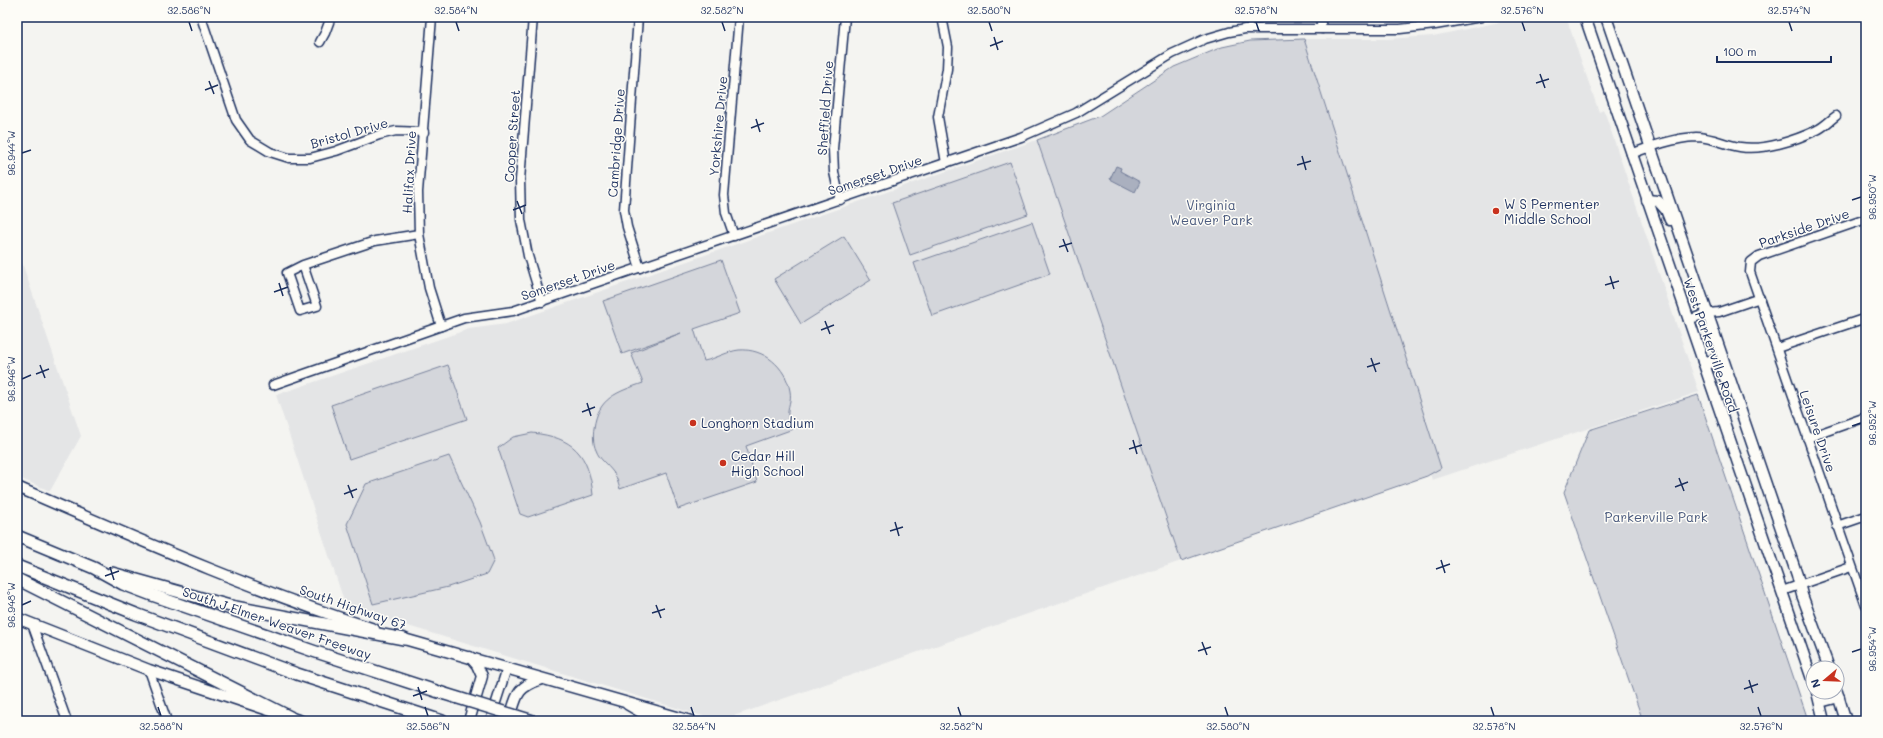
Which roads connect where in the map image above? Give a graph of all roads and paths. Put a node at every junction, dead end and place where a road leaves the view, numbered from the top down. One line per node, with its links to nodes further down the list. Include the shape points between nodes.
1 (201, 17): 16 (street, Bristol Drive, via 236,120 250,140 270,152 289,158 310,158 396,131)
2 (331, 17): 14 (street)
3 (432, 17): 16 (street, Halifax Drive)
4 (533, 17): 30 (street, Cooper Street, via 520,180 521,213 528,256)
5 (638, 17): 28 (street, Cambridge Drive, via 624,210)
6 (739, 17): 24 (street, Yorkshire Drive, via 724,195 726,213)
7 (845, 17): 20 (street, Sheffield Drive, via 833,149 834,172)
8 (942, 17): 19 (street, via 948,47 947,69 938,117)
9 (1320, 17): 13 (street)
10 (1481, 17): 13 (street, Somerset Drive, via 1400,29)
11 (1584, 17): 18 (main road, West Parkerville Road)
12 (1606, 17): 17 (main road, West Parkerville Road)
13 (1322, 29): 19 (street, Somerset Drive, via 1245,29 1205,39 1172,54 1076,113 1021,137)
14 (320, 42)
15 (1836, 116): 17 (street, via 1818,130 1772,146 1740,147 1697,137 1678,139)
16 (424, 132): 23 (street, Halifax Drive, via 418,192)
17 (1651, 147): 18 (street); 25 (main road, West Parkerville Road)
18 (1632, 154): 21 (main road, West Parkerville Road)
19 (946, 163): 20 (street, Somerset Drive)
20 (840, 200): 24 (street, Somerset Drive)
21 (1647, 200): 25 (main road, via 1658,201 1666,210); 33 (main road, West Parkerville Road)
22 (1866, 219): 26 (street, Parkside Drive, via 1759,256)
23 (419, 234): 27 (street, via 375,240); 34 (street, Halifax Drive, via 429,288)
24 (734, 236): 28 (street, Somerset Drive)
25 (1690, 262): 31 (main road, West Parkerville Road)
26 (1751, 262): 29 (street, Leisure Drive, via 1750,272)
27 (303, 265): 27 (street, via 317,306 300,312 287,273)
28 (640, 268): 30 (street, Somerset Drive)
29 (1760, 298): 31 (street); 35 (street, Leisure Drive)
30 (542, 302): 34 (street, Somerset Drive, via 513,311 464,318)
31 (1708, 314): 33 (street); 39 (main road, West Parkerville Road)
32 (1866, 318): 35 (street)
33 (1688, 320): 36 (main road, West Parkerville Road)
34 (441, 326): 37 (street, Somerset Drive)
35 (1777, 348): 40 (street, Leisure Drive)
36 (1703, 362): 39 (main road, via 1712,361 1720,369); 50 (main road, West Parkerville Road)
37 (273, 385)
38 (1866, 417): 40 (street)
39 (1743, 418): 49 (main road, West Parkerville Road)
40 (1807, 438): 43 (street, Leisure Drive)
41 (17, 487): 54 (main road, South Highway 67, via 235,580)
42 (1866, 516): 43 (street)
43 (1837, 526): 46 (street, Leisure Drive)
44 (17, 536): 47 (highway, South J Elmer Weaver Freeway)
45 (17, 566): 69 (highway, via 298,674)
46 (1851, 567): 49 (street); 51 (street, Leisure Drive)
47 (94, 568): 54 (highway, via 230,606); 73 (highway, South J Elmer Weaver Freeway, bridge, via 123,584 208,615)
48 (17, 579): 65 (highway)
49 (1800, 585): 50 (street); 57 (main road, West Parkerville Road)
50 (1782, 591): 56 (main road, West Parkerville Road)
51 (1866, 606)
52 (17, 618): 53 (main road)
53 (32, 624): 59 (main road); 66 (street)
54 (404, 639): 55 (main road, South Highway 67)
55 (470, 657): 58 (main road, South Highway 67); 70 (main road, via 482,676)
56 (1806, 660)
57 (1826, 660)
58 (507, 668): 60 (main road, South Highway 67); 71 (street)
59 (149, 670): 65 (main road); 67 (street)
60 (542, 679): 64 (main road, South Highway 67); 72 (main road, via 529,683 520,690)
61 (1824, 700): 63 (main road)
62 (1840, 700): 77 (main road)
63 (1820, 702): 76 (main road)
64 (628, 704): 74 (highway); 75 (main road, South Highway 67)
65 (290, 717): 68 (main road)
66 (66, 721)
67 (167, 721)
68 (301, 721)
69 (442, 721)
70 (470, 721)
71 (490, 721)
72 (509, 721)
73 (533, 721)
74 (657, 721)
75 (691, 721)
76 (1824, 721)
77 (1846, 721)

